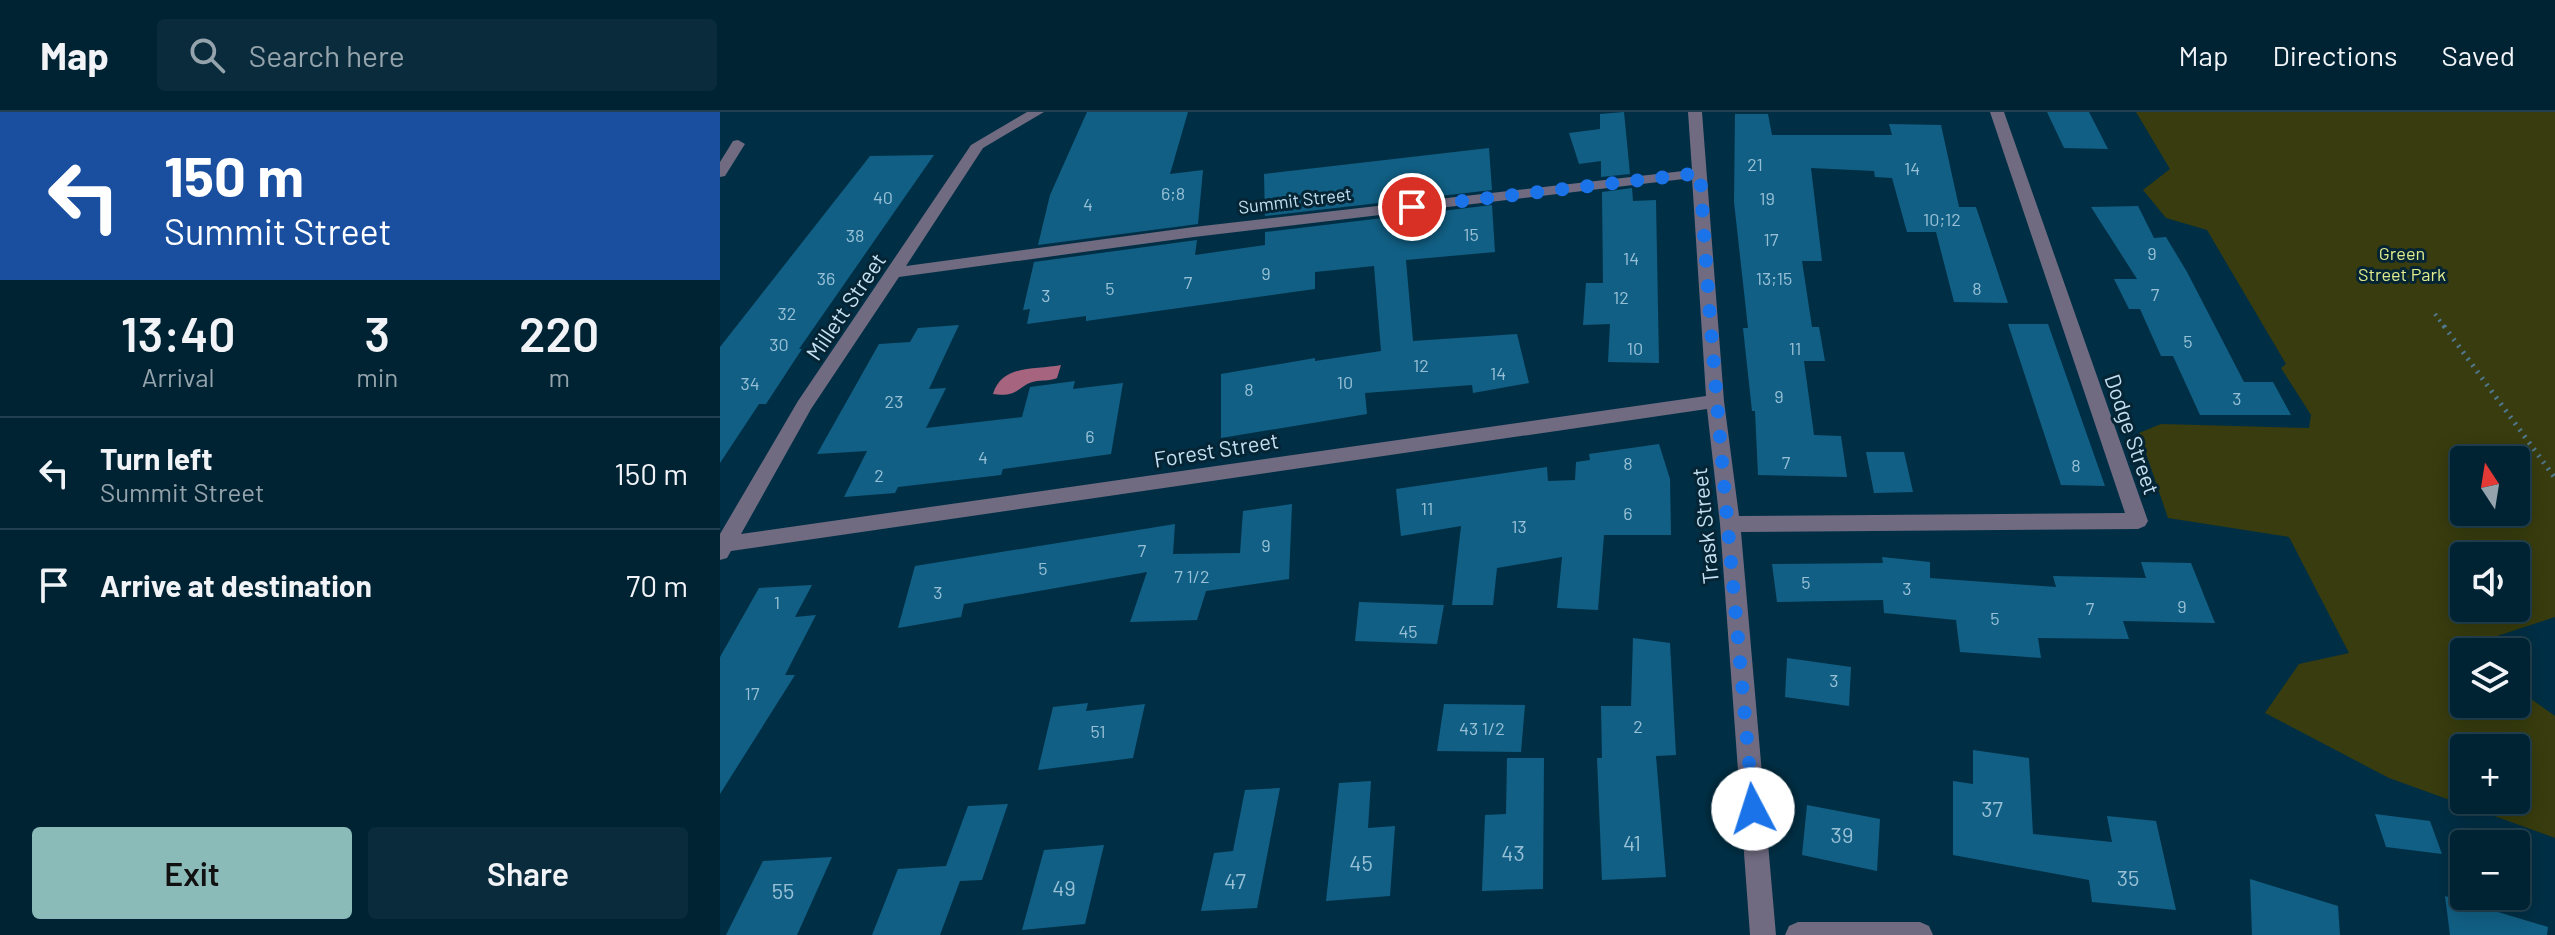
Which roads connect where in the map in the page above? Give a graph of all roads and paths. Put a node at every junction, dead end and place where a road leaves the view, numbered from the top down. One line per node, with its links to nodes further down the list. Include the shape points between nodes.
1 (1037, 112): 7 (street, Millett Street, via 978,145)
2 (1695, 112): 6 (street, Trask Street)
3 (1997, 112): 11 (street, Dodge Street, via 2138,521)
4 (720, 147): 5 (street, via 738,144)
5 (720, 173)
6 (1700, 173): 7 (street, Summit Street); 9 (street, Trask Street)
7 (895, 272): 12 (street, Millett Street, via 804,406)
8 (2435, 314): 10 (path)
9 (1715, 401): 11 (street, Trask Street); 12 (street, Forest Street)
10 (2555, 478)
11 (1730, 524): 13 (street, Trask Street)
12 (722, 548)
13 (1763, 935)
14 (1798, 935): 15 (street)
15 (1920, 935)

